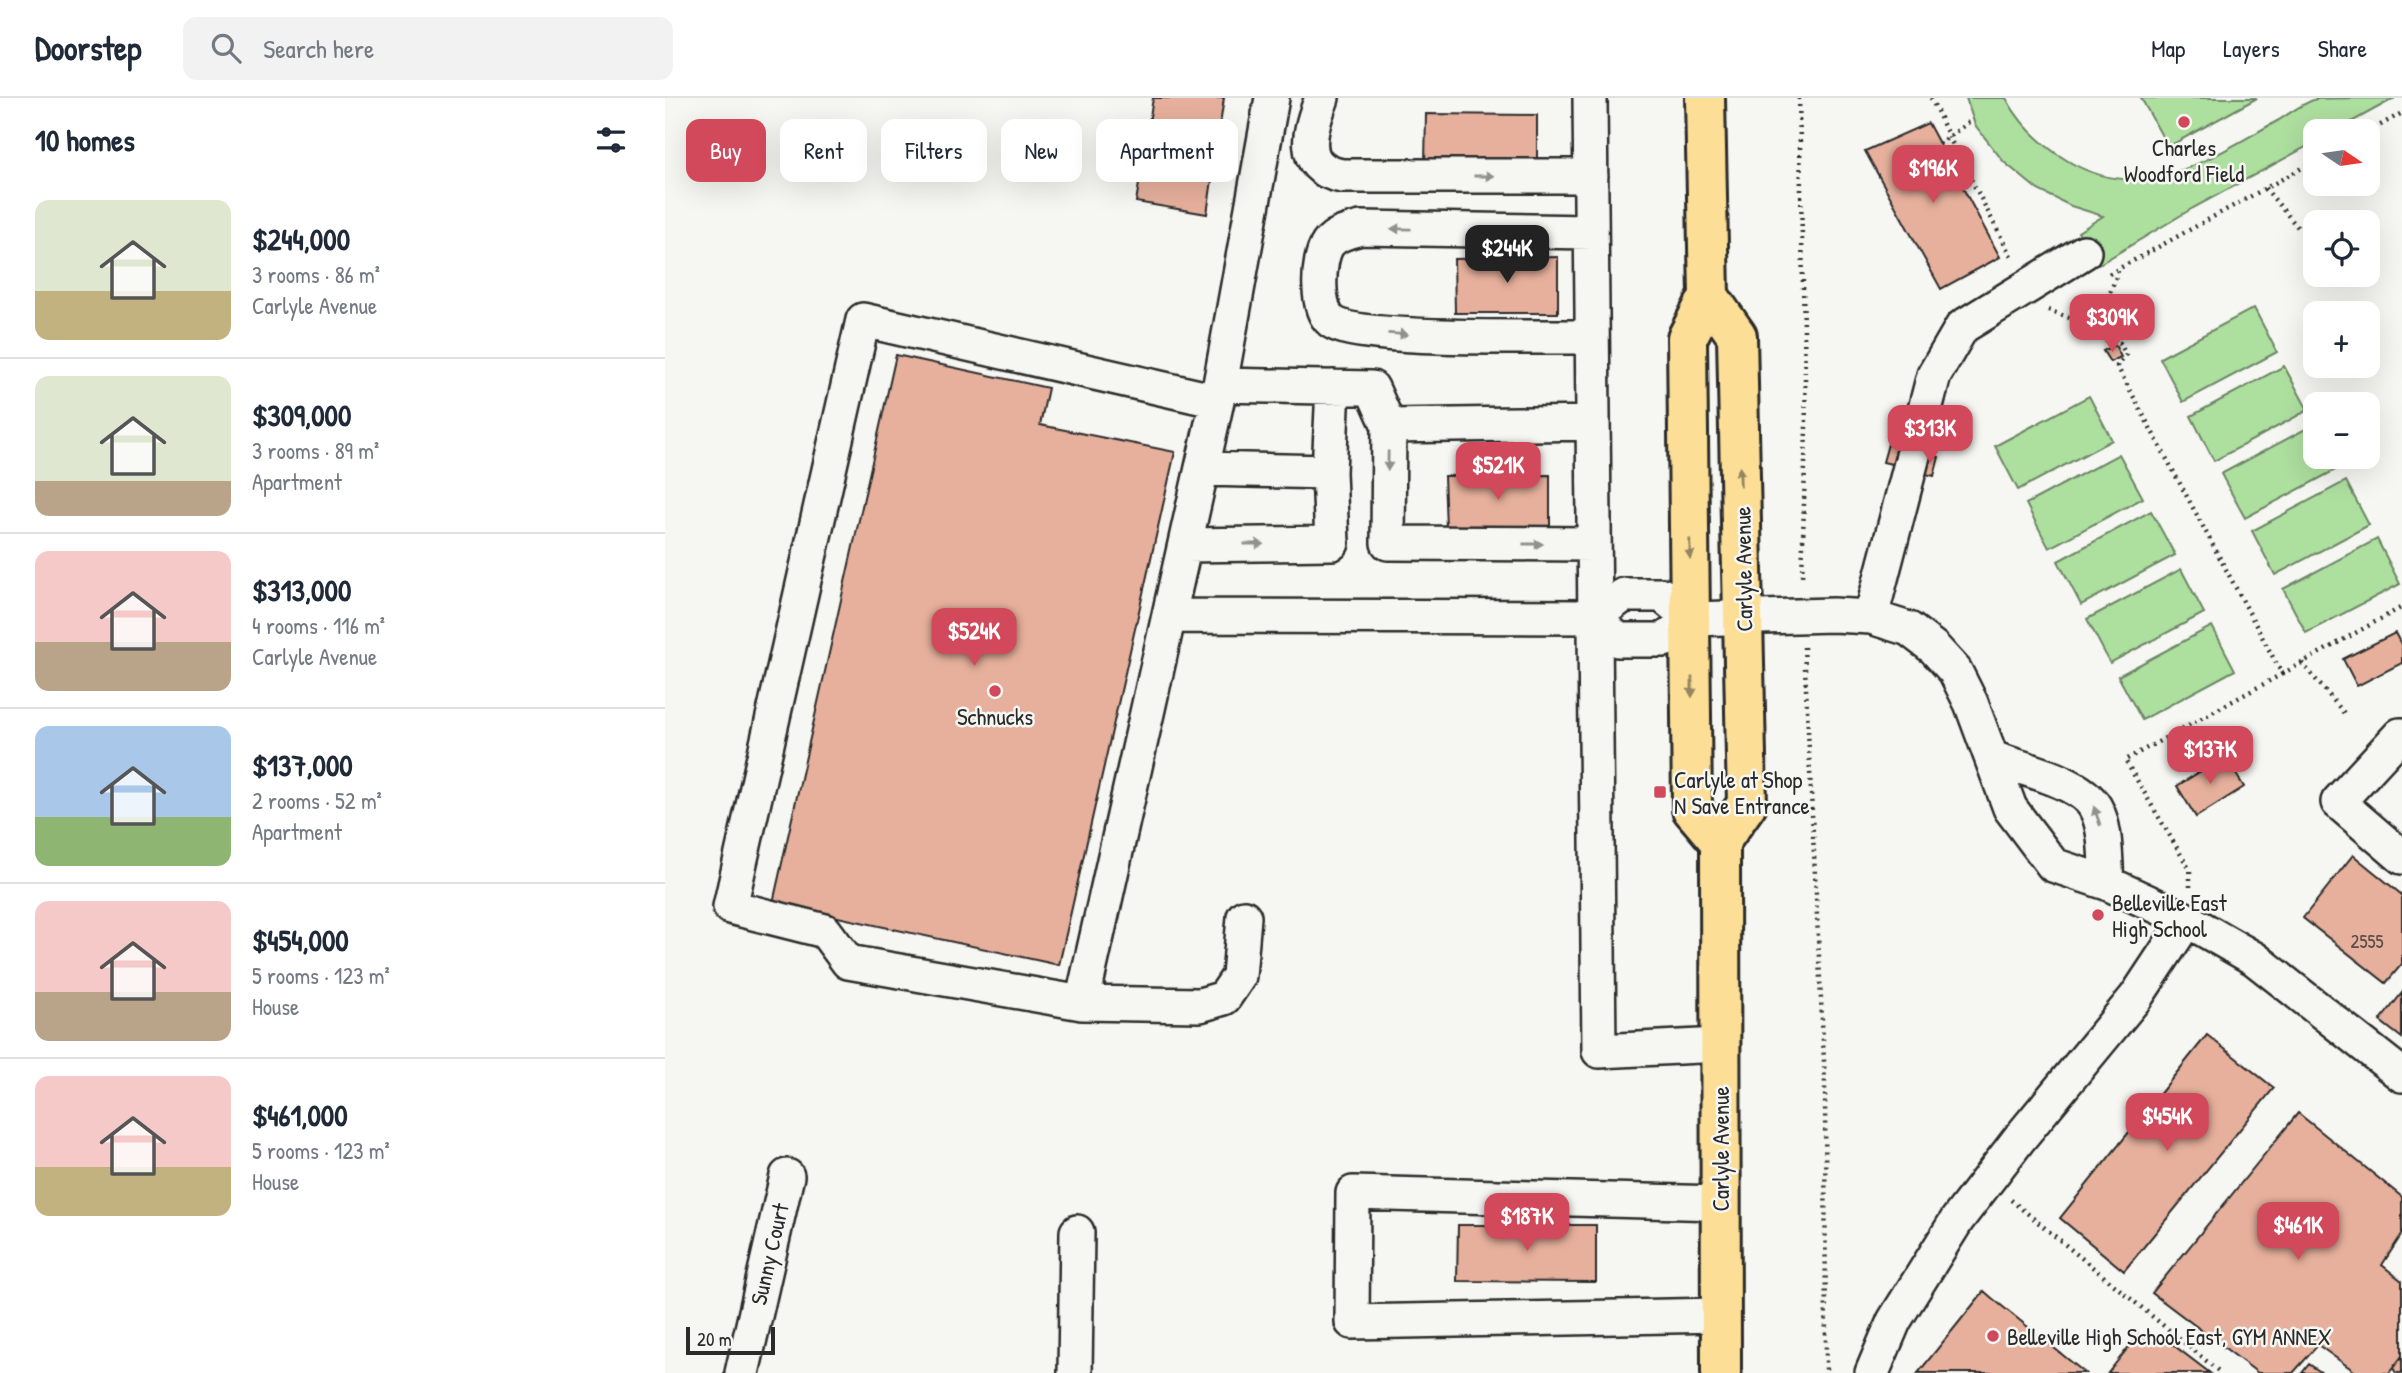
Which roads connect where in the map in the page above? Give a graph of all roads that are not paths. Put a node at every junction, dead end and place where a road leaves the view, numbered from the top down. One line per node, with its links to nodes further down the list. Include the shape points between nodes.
1 (1272, 98): 11 (street)
2 (1322, 98): 5 (street, one-way to 5, via 1309,143 1326,173)
3 (1590, 98): 5 (street)
4 (1705, 98): 8 (main road)
5 (1591, 176): 6 (street)
6 (1591, 233): 9 (street); 9 (street, one-way to 9, via 1361,228 1342,233 1328,245 1320,269 1321,305 1331,321 1350,328 1392,335)
7 (2084, 253): 20 (street, via 1962,327 1934,374)
8 (1709, 296): 21 (main road, Carlyle Avenue, one-way to 8, via 1737,336); 22 (main road, one-way to 22, via 1687,338)
9 (1592, 337): 12 (street)
10 (1333, 387): 11 (street); 13 (street, via 1372,388); 15 (street)
11 (1219, 393): 14 (street); 30 (street, via 863,320 736,879 730,906 825,931 848,962)
12 (1593, 423): 13 (street); 16 (street)
13 (1389, 426): 16 (street, one-way to 16, via 1388,543)
14 (1202, 469): 15 (street); 17 (street)
15 (1329, 472): 17 (street, one-way to 15, via 1332,543)
16 (1594, 544): 19 (street)
17 (1186, 545): 18 (street)
18 (1170, 617): 19 (street); 30 (street)
19 (1594, 617): 22 (street, via 1624,595 1662,595); 22 (street, via 1618,640 1664,640); 31 (street, via 1599,1051)
20 (1871, 617): 21 (street); 24 (street, via 1909,629 1945,660 1963,684)
21 (1744, 618): 22 (street); 25 (main road, Carlyle Avenue, via 1747,804)
22 (1691, 619): 25 (main road, one-way to 25, via 1692,808)
23 (2402, 735): 26 (street, via 2338,802)
24 (1992, 758): 27 (street, via 2010,808 2053,865); 27 (street, one-way to 24, via 2094,806 2073,787)
25 (1720, 842): 31 (main road, Carlyle Avenue)
26 (2402, 857)
27 (2107, 883): 28 (street)
28 (2188, 905): 32 (street); 40 (street, via 2136,997 1957,1220 1894,1321)
29 (1244, 918): 30 (street, via 1239,976 1224,998 1200,1005)
30 (1082, 1003)
31 (1720, 1045): 34 (main road, Carlyle Avenue)
32 (2402, 1075)
33 (787, 1175): 37 (street, Sunny Court)
34 (1720, 1203): 36 (main road, Carlyle Avenue); 36 (street, via 1353,1193 1352,1322)
35 (1077, 1232): 38 (street)
36 (1721, 1315): 39 (main road, Carlyle Avenue)
37 (742, 1373)
38 (1075, 1373)
39 (1721, 1373)
40 (1872, 1373)

